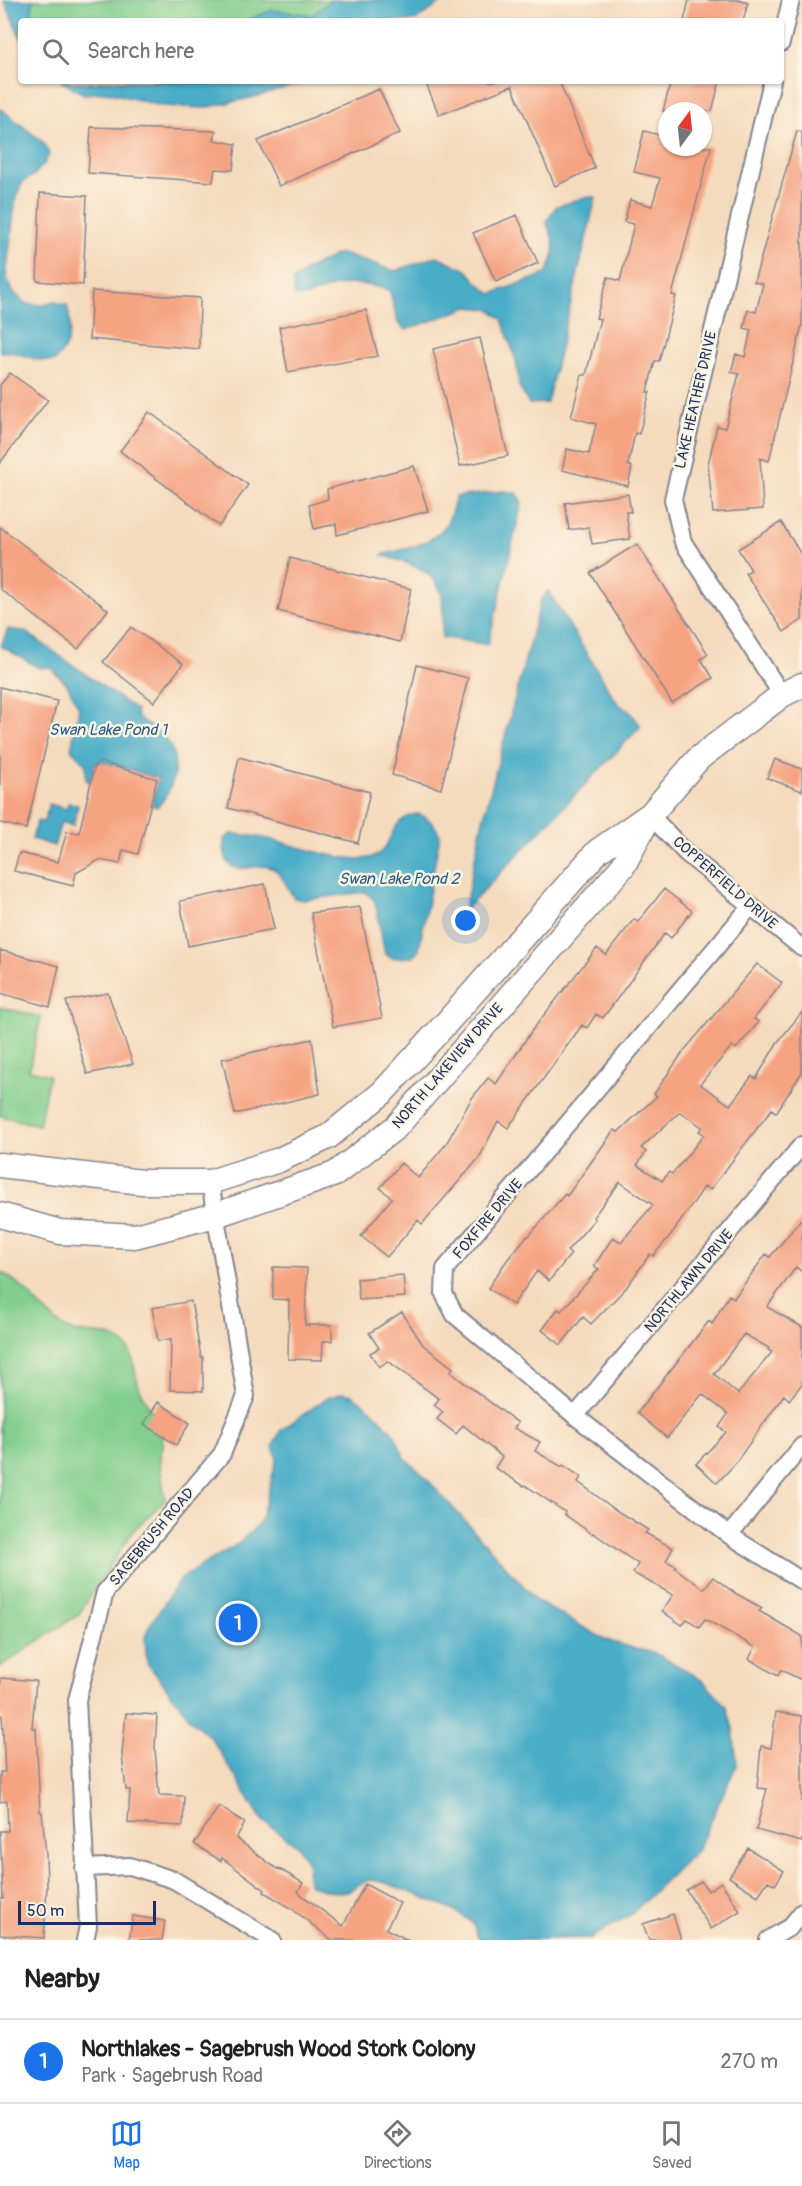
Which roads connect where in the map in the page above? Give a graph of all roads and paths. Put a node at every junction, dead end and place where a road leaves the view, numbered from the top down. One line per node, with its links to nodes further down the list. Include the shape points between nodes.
1 (791, 0): 2 (street)
2 (784, 30)
3 (771, 84): 4 (street, LAKE HEATHER DRIVE, via 673,499 683,542)
4 (792, 690): 5 (street, NORTH LAKEVIEW DRIVE, via 699,758)
5 (650, 815): 6 (street, COPPERFIELD DRIVE, via 686,853); 8 (street, NORTH LAKEVIEW DRIVE, via 598,851); 9 (street, NORTH LAKEVIEW DRIVE, via 623,866)
6 (751, 906): 7 (street, COPPERFIELD DRIVE); 15 (street, FOXFIRE DRIVE, via 445,1269 444,1294 455,1315)
7 (802, 948)
8 (448, 1021): 9 (street); 12 (street, NORTH LAKEVIEW DRIVE, via 382,1093 328,1137 279,1160)
9 (470, 1041): 14 (street, NORTH LAKEVIEW DRIVE, via 396,1127 335,1174)
10 (802, 1145): 15 (street, NORTHLAWN DRIVE)
11 (0, 1165): 12 (street, NORTH LAKEVIEW DRIVE, via 142,1182)
12 (210, 1182): 14 (street, SAGEBRUSH ROAD)
13 (0, 1215): 14 (street, NORTH LAKEVIEW DRIVE, via 60,1232 135,1236)
14 (216, 1215): 19 (street, SAGEBRUSH ROAD, via 246,1396 222,1454 105,1592 77,1700)
15 (575, 1416): 17 (street, FOXFIRE DRIVE)
16 (802, 1446): 17 (street)
17 (729, 1535): 18 (street, FOXFIRE DRIVE)
18 (802, 1581)
19 (84, 1868): 21 (street, SAGEBRUSH ROAD); 22 (street, via 130,1866 174,1880)
20 (802, 1912): 23 (street, via 790,1927)
21 (86, 1940)
22 (272, 1940)
23 (768, 1940)

